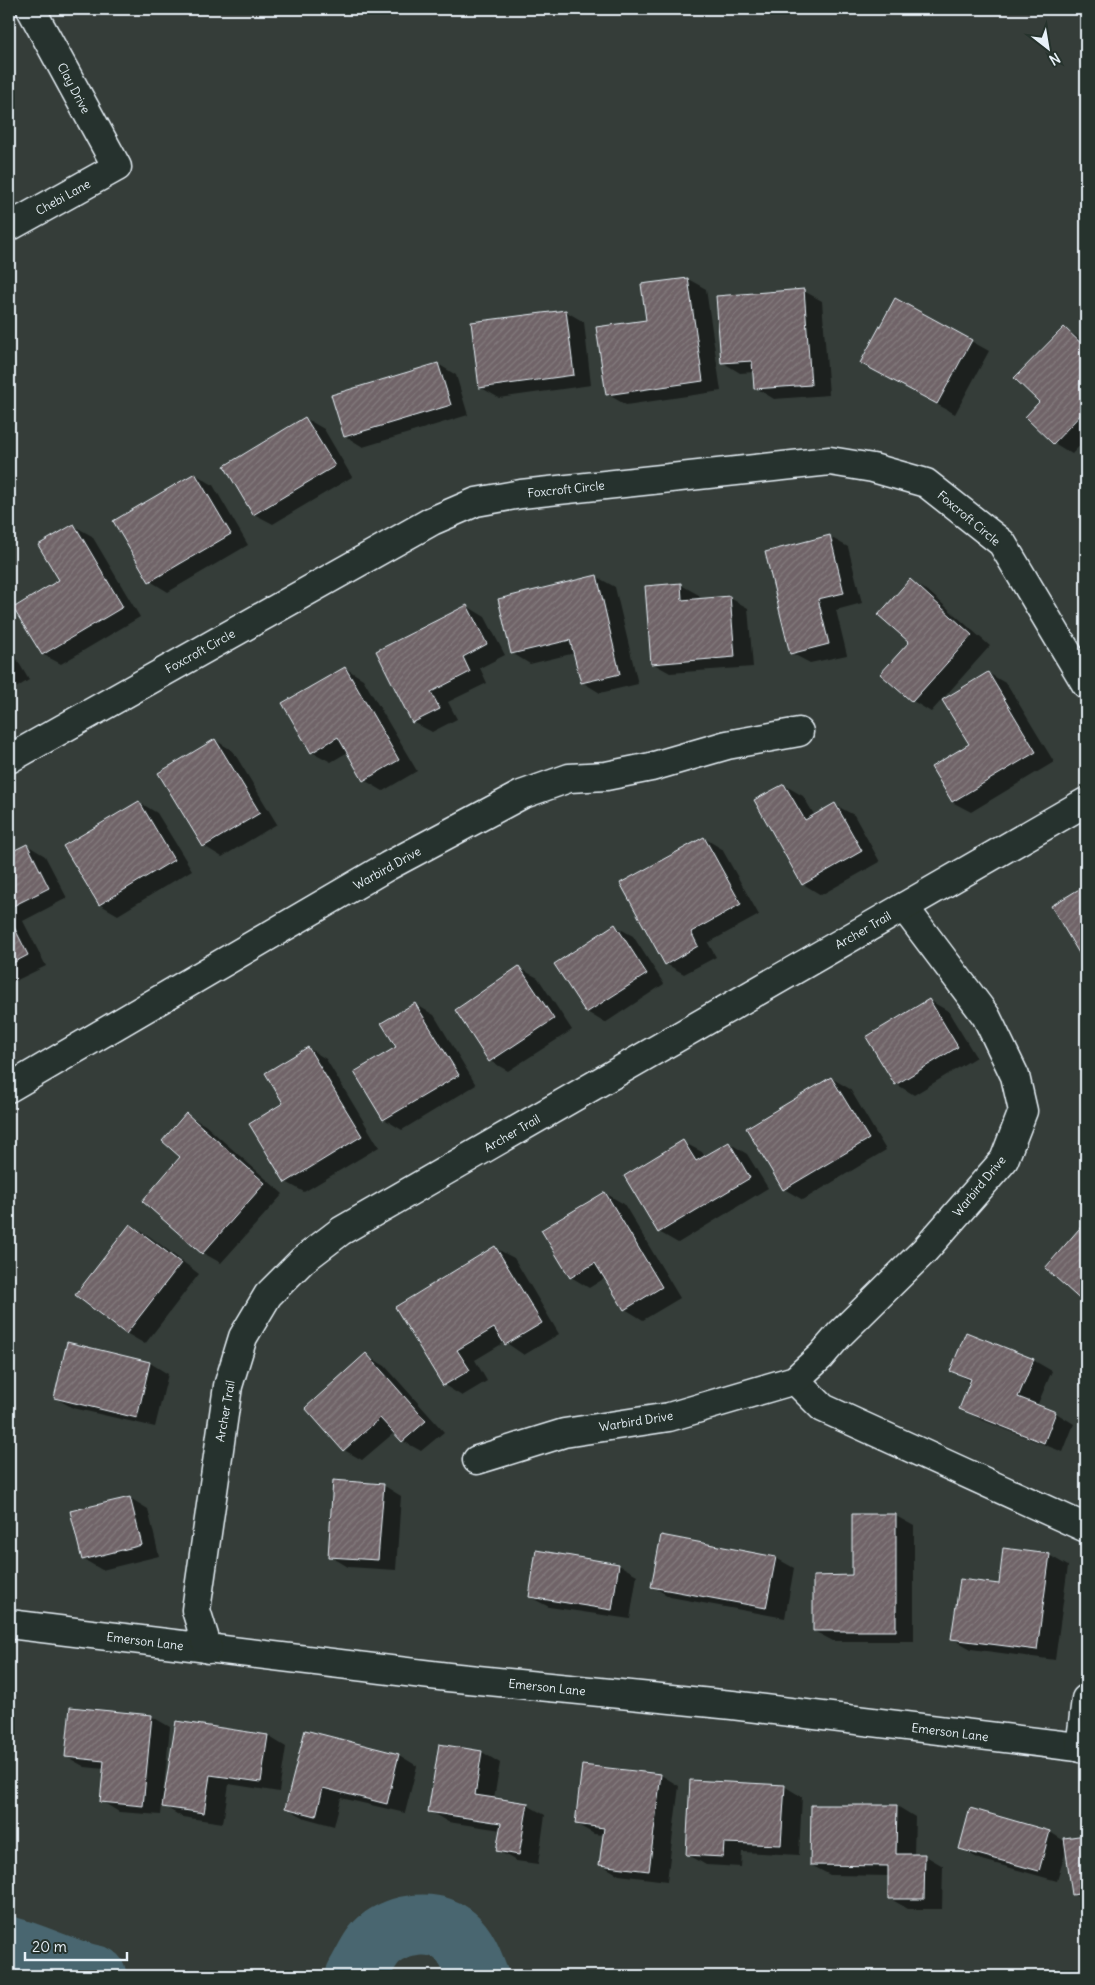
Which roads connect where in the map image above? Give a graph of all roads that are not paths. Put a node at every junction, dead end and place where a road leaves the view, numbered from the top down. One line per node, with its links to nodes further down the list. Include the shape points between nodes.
1 (39, 12): 2 (street, Clay Drive)
2 (117, 167): 3 (street, Chebi Lane)
3 (9, 227)
4 (1086, 684): 6 (street, Foxcroft Circle, via 1002,543 926,483 873,468 830,461 521,494 476,502 424,526)
5 (799, 732): 9 (street, Warbird Drive, via 727,745 651,767 606,776 569,778 521,795 388,866)
6 (9, 759)
7 (1086, 802): 8 (street, Archer Trail)
8 (904, 907): 10 (street, Warbird Drive, via 986,1016 1015,1076 1023,1111 1004,1160 925,1250); 14 (street, Archer Trail, via 341,1231 303,1260 268,1295 243,1337 228,1386 196,1610)
9 (9, 1088)
10 (795, 1380): 11 (street, Warbird Drive, via 669,1417 564,1433); 12 (street, via 823,1408)
11 (477, 1460)
12 (1086, 1528)
13 (9, 1624): 14 (street, Emerson Lane)
14 (208, 1649): 16 (street, Emerson Lane, via 732,1705)
15 (1086, 1699): 16 (street)
16 (1083, 1748)

